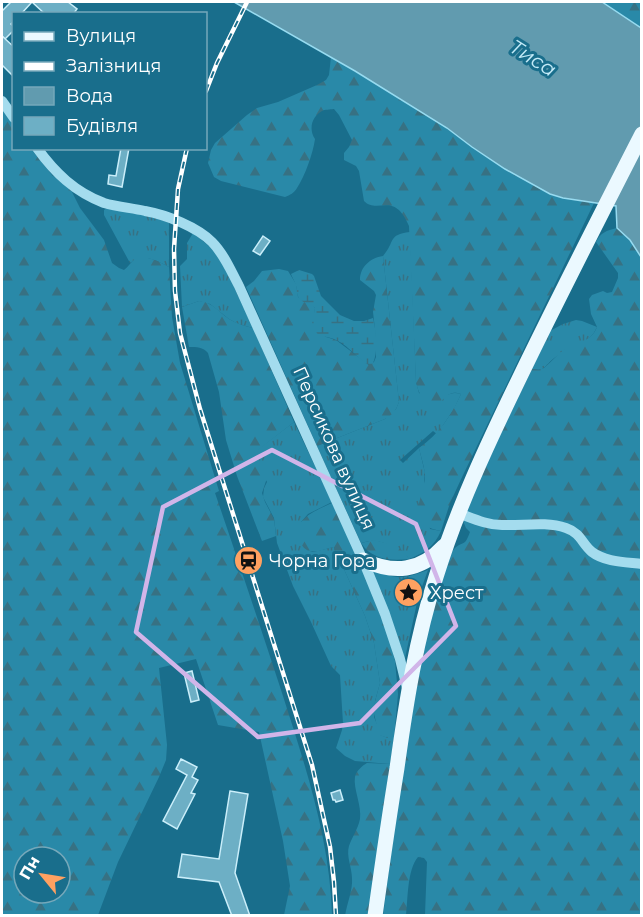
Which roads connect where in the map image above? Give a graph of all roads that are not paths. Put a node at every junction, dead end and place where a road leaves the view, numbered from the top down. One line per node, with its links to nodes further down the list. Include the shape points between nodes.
1 (2, 101): 2 (street)
2 (12, 114)
3 (642, 134): 5 (main road, via 494,431)
4 (39, 150): 7 (street, Персикова вулиця, via 58,175 85,194 164,216 199,232 214,244 239,286)
5 (458, 513): 6 (main road); 8 (street, via 491,525 534,523 565,527 579,535 593,553)
6 (446, 544): 7 (main road, via 428,561 410,568 389,569); 9 (main road)
7 (363, 560): 9 (street, Персикова вулиця, via 385,614)
8 (642, 564)
9 (408, 692): 10 (main road, Персикова вулиця)
10 (375, 915)

